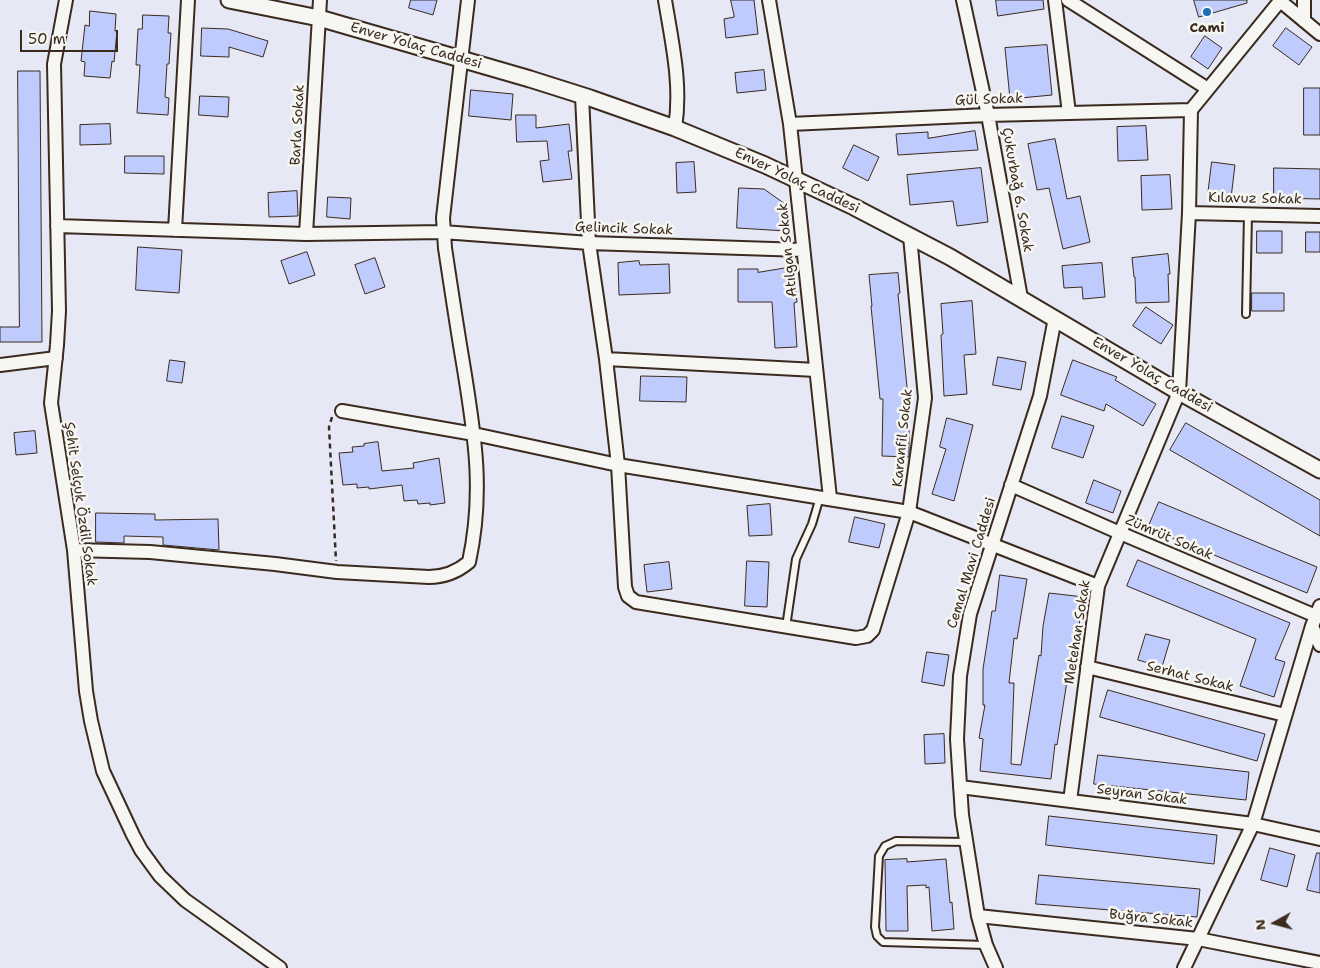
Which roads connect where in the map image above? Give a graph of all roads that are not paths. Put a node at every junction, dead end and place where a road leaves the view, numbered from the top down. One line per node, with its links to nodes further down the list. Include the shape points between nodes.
1 (66, 0): 28 (street, Şehit Selçuk Özdil Sokak, via 54,64)
2 (188, 0): 29 (street)
3 (229, 0): 13 (street, Enver Yolaç Caddesi)
4 (320, 0): 13 (street, Barla Sokak)
5 (468, 0): 16 (street)
6 (665, 0): 23 (street, via 678,81)
7 (769, 0): 22 (street, Atılgan Sokak)
8 (963, 0): 21 (street, Çukurbağ 6. Sokak)
9 (1055, 0): 20 (street)
10 (1068, 0): 17 (street)
11 (1304, 0): 14 (street)
12 (1280, 1): 14 (street); 17 (street)
13 (319, 18): 16 (street, Enver Yolaç Caddesi); 31 (street, Barla Sokak)
14 (1304, 21): 15 (street)
15 (1320, 34)
16 (461, 59): 18 (street, Enver Yolaç Caddesi); 30 (street, via 443,203)
17 (1208, 89): 19 (street)
18 (582, 96): 23 (street, Enver Yolaç Caddesi); 33 (street)
19 (1191, 110): 20 (street, Gül Sokak); 25 (street)
20 (1069, 112): 21 (street, Gül Sokak)
21 (988, 115): 22 (street, Gül Sokak); 35 (street, Çukurbağ 6. Sokak)
22 (790, 124): 24 (street, Atılgan Sokak)
23 (675, 128): 24 (street, Enver Yolaç Caddesi)
24 (796, 180): 32 (street, Enver Yolaç Caddesi); 34 (street, Atılgan Sokak)
25 (1189, 213): 26 (street, Kılavuz Sokak); 42 (street)
26 (1248, 214): 27 (street, Kılavuz Sokak); 36 (lane)
27 (1320, 216)
28 (57, 226): 29 (street, Gelincik Sokak); 38 (street, Şehit Selçuk Özdil Sokak, via 59,311)
29 (175, 230): 31 (street, Gelincik Sokak)
30 (443, 232): 31 (street, Gelincik Sokak); 33 (street, Gelincik Sokak); 44 (street)
31 (306, 234)
32 (910, 236): 35 (street, Enver Yolaç Caddesi); 49 (street, Karanfil Sokak, via 925,398)
33 (590, 243): 34 (street, Gelincik Sokak); 39 (street)
34 (803, 250): 41 (street, Atılgan Sokak)
35 (1021, 298): 37 (street, Enver Yolaç Caddesi)
36 (1246, 314)
37 (1055, 318): 42 (street, Enver Yolaç Caddesi); 47 (street, Cemal Mavi Caddesi, via 1040,396)
38 (56, 358): 40 (street); 52 (street, Şehit Selçuk Özdil Sokak, via 51,403)
39 (606, 359): 41 (street); 45 (street)
40 (0, 365)
41 (816, 370): 48 (street, Atılgan Sokak)
42 (1180, 392): 46 (street, Enver Yolaç Caddesi); 50 (street, Metehan Sokak)
43 (342, 411): 44 (street)
44 (474, 434): 45 (street); 52 (street, via 477,514 469,562 456,572 438,577 337,572 150,552)
45 (618, 465): 48 (street); 55 (street, via 628,596 642,604)
46 (1320, 470)
47 (1011, 485): 50 (street, Zümrüt Sokak); 51 (street, Cemal Mavi Caddesi)
48 (825, 498): 49 (street); 55 (lane, via 796,559)
49 (910, 512): 51 (street); 55 (street, Karanfil Sokak, via 875,627 867,636 856,638)
50 (1120, 533): 53 (street, Metehan Sokak); 54 (street, Zümrüt Sokak)
51 (992, 544): 53 (street); 59 (street, Cemal Mavi Caddesi, via 964,645 957,740)
52 (74, 550): 68 (street, Şehit Selçuk Özdil Sokak, via 91,721 103,771 133,835 150,863 172,889)
53 (1098, 586): 57 (street, Metehan Sokak)
54 (1316, 616): 56 (street); 58 (street)
55 (786, 627)
56 (1320, 645)
57 (1087, 667): 58 (street, Serhat Sokak); 60 (street, Metehan Sokak)
58 (1285, 716): 61 (street)
59 (960, 787): 60 (street, Seyran Sokak); 63 (street, Cemal Mavi Caddesi)
60 (1070, 801): 61 (street, Seyran Sokak)
61 (1253, 824): 62 (street, Seyran Sokak); 65 (street)
62 (1320, 839)
63 (967, 842): 64 (street, Cemal Mavi Caddesi); 66 (lane, via 896,841 885,846 879,856 876,931 883,942)
64 (978, 916): 65 (street, Buğra Sokak); 66 (street, Cemal Mavi Caddesi)
65 (1198, 939): 67 (street, Buğra Sokak); 70 (street)
66 (986, 944): 69 (street, Cemal Mavi Caddesi)
67 (1320, 963)
68 (280, 968)
69 (996, 968)
70 (1184, 968)

